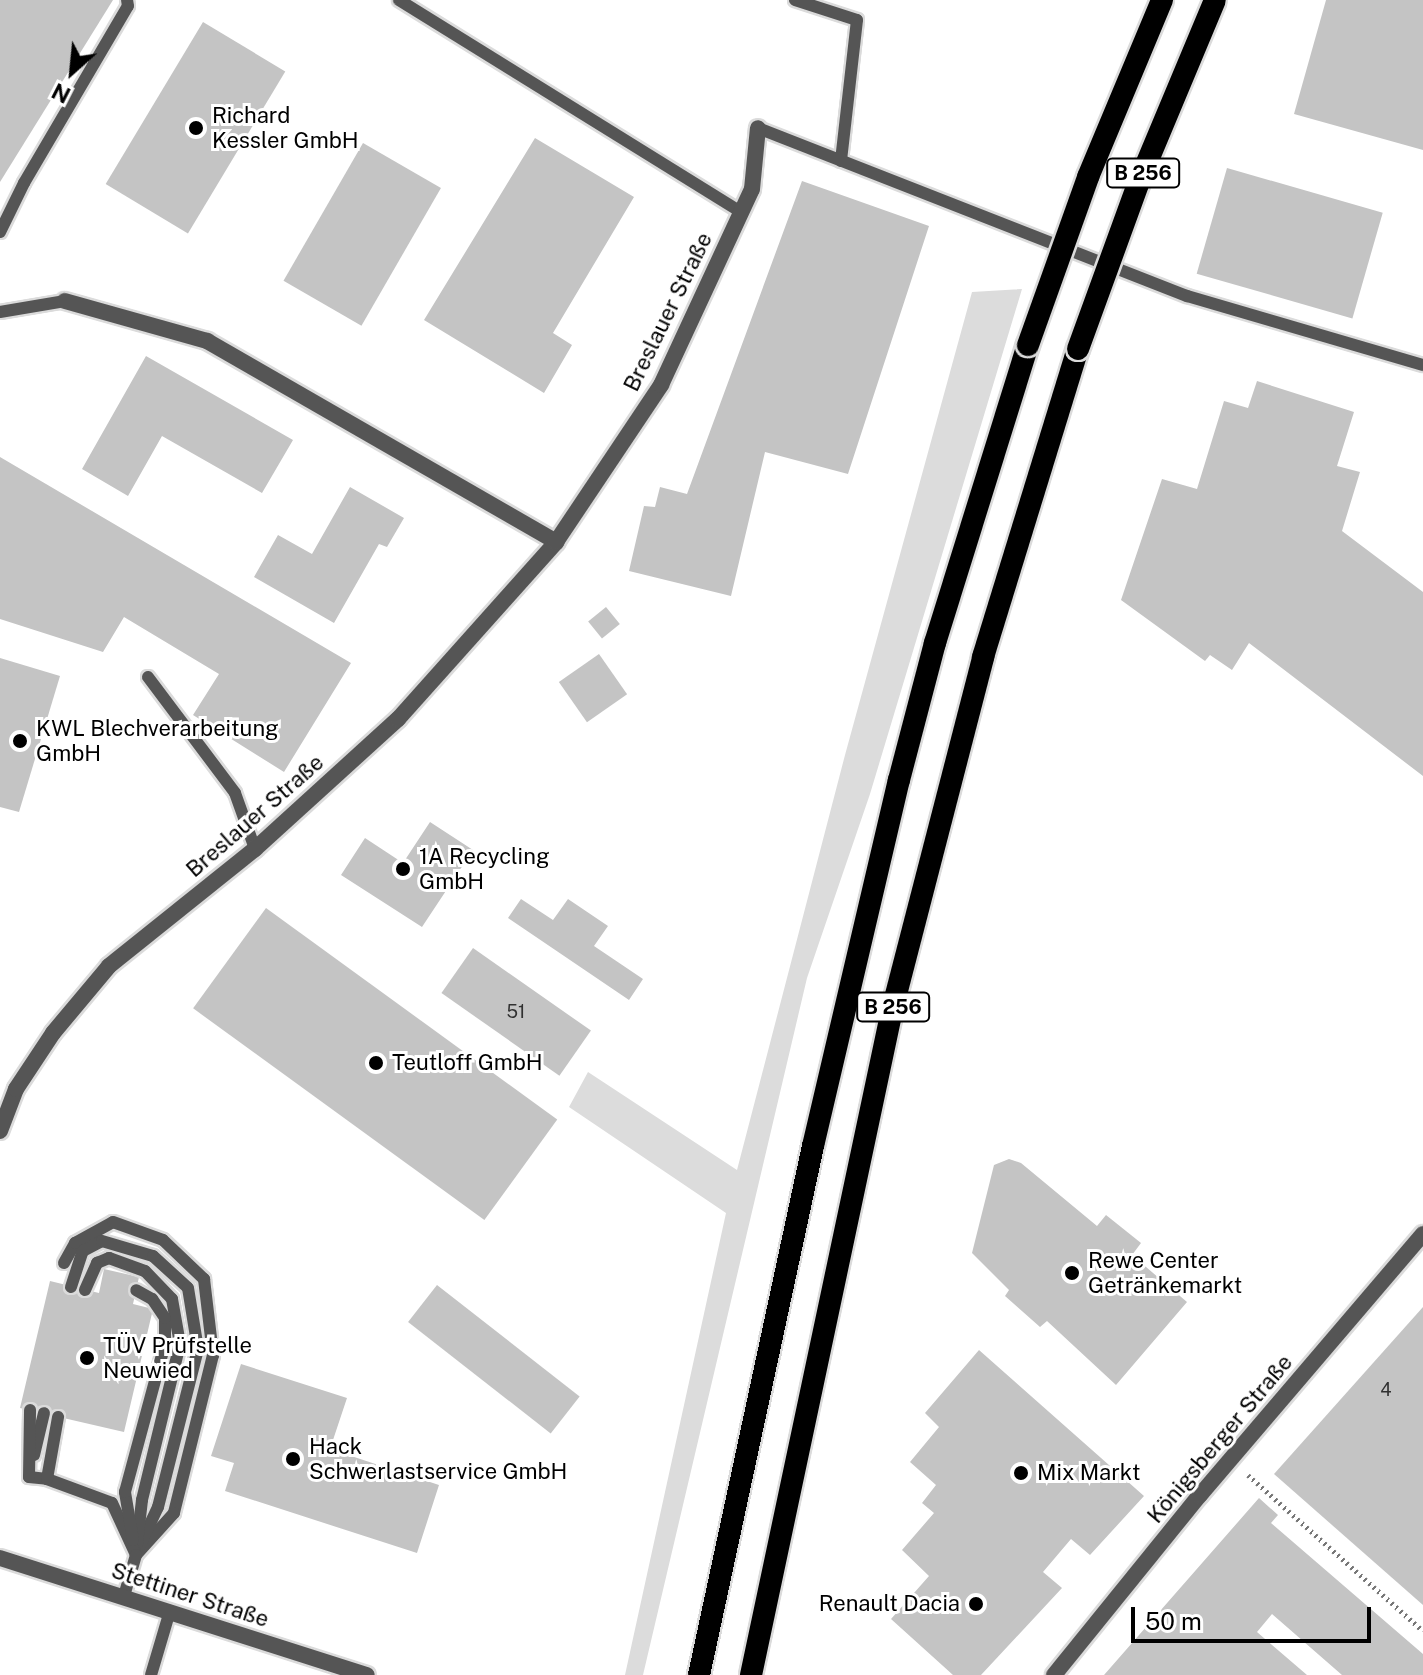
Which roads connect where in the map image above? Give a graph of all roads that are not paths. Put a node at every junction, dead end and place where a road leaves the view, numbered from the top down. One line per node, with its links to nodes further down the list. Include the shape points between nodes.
1 (127, 0): 9 (lane)
2 (399, 0): 8 (lane)
3 (795, 0): 7 (lane, via 857,20)
4 (1162, 0): 33 (highway, B 256, bridge, via 1088,177 1028,345 899,780 813,1146)
5 (1215, 0): 34 (highway, B 256, bridge, via 1138,184 1078,349 983,657 900,981)
6 (758, 128): 7 (lane); 8 (street, Breslauer Straße, via 752,189)
7 (841, 161): 12 (lane, via 1187,296)
8 (741, 212): 13 (street, Breslauer Straße, via 661,385)
9 (0, 232)
10 (65, 301): 11 (lane); 13 (street, via 207,341)
11 (0, 312)
12 (1423, 365)
13 (556, 542): 15 (street, Breslauer Straße, via 398,719)
14 (148, 677): 15 (lane, via 235,793)
15 (255, 849): 16 (street, Breslauer Straße, via 109,966 53,1033 16,1089)
16 (0, 1131)
17 (1423, 1234): 35 (street, Königsberger Straße)
18 (64, 1263): 27 (lane, via 75,1243 113,1222 163,1240 204,1279 213,1355 206,1384 174,1513)
19 (102, 1280): 20 (lane)
20 (81, 1285): 27 (lane, via 97,1263 109,1258 145,1271 172,1299 180,1344 142,1500); 27 (lane, via 83,1251 102,1241 153,1256 188,1288 198,1349 158,1507)
21 (136, 1290): 27 (lane, via 152,1299 165,1318 165,1344 125,1492)
22 (30, 1410): 25 (lane)
23 (44, 1413): 25 (lane)
24 (58, 1417): 26 (lane)
25 (29, 1477): 26 (lane)
26 (47, 1479): 27 (lane, via 112,1503)
27 (136, 1555): 29 (lane)
28 (0, 1558): 29 (street, Stettiner Straße)
29 (124, 1596): 30 (street, Stettiner Straße)
30 (170, 1611): 31 (lane); 32 (street, Stettiner Straße)
31 (151, 1675)
32 (367, 1675)
33 (699, 1675)
34 (751, 1675)
35 (1054, 1675)

